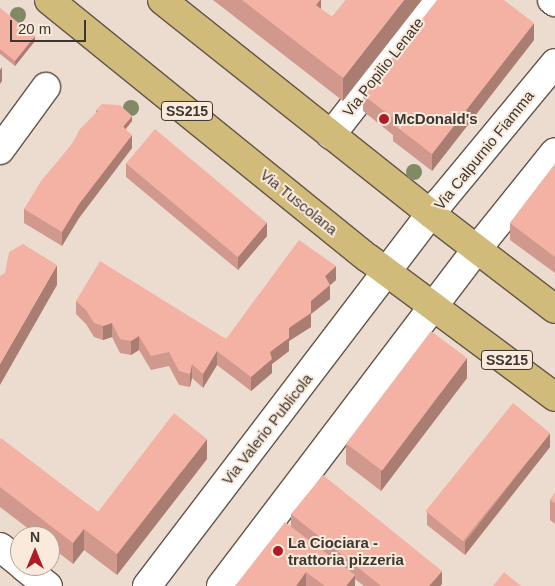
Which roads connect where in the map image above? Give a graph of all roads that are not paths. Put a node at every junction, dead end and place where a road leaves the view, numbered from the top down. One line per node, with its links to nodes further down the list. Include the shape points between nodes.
1 (49, 0): 13 (main road, Via Tuscolana / SS215)
2 (436, 0): 8 (street, Via Popilio Lenate)
3 (552, 0): 4 (street)
4 (555, 2)
5 (171, 3): 8 (main road)
6 (555, 63): 11 (street, Via Calpurnio Fiamma)
7 (46, 87): 9 (street)
8 (331, 134): 11 (main road)
9 (0, 150)
10 (555, 152): 12 (street)
11 (432, 214): 12 (main road); 13 (street, Via Calpurnio Fiamma)
12 (477, 249): 14 (street); 15 (main road)
13 (388, 272): 14 (main road, Via Tuscolana / SS215); 21 (street, Via Valerio Publicola)
14 (433, 306): 16 (main road, Via Tuscolana / SS215); 22 (street)
15 (555, 309)
16 (555, 397)
17 (0, 547): 18 (street)
18 (10, 556)
19 (36, 576): 20 (street)
20 (48, 586)
21 (147, 586)
22 (221, 586)

